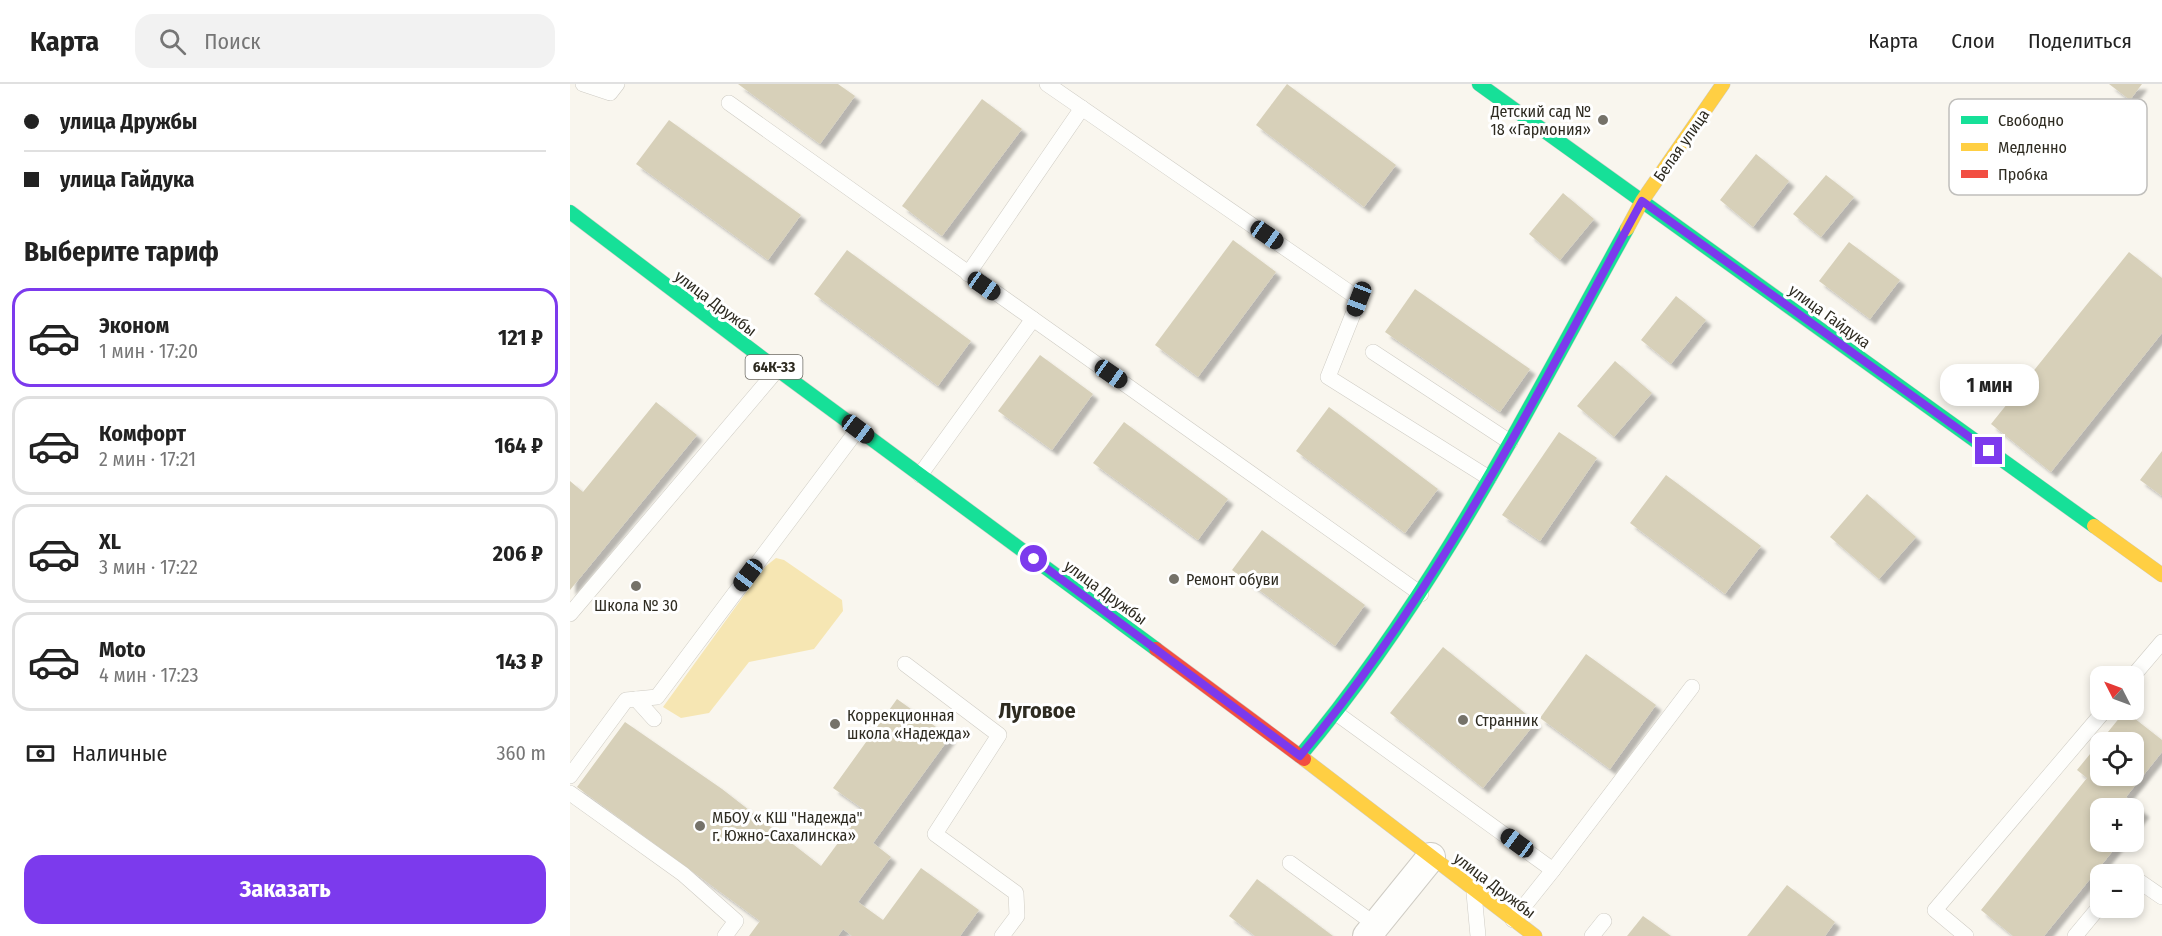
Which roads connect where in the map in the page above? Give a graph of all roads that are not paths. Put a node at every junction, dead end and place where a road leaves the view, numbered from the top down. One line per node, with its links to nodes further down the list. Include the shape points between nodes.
1 (583, 84): 2 (lane, via 610,93)
2 (617, 84)
3 (1047, 84): 7 (lane)
4 (1479, 84): 8 (street, улица Гайдука)
5 (1723, 84): 8 (street, Белая улица)
6 (729, 103): 10 (lane)
7 (1082, 108): 10 (lane); 17 (lane, via 1359,299 1329,376)
8 (1642, 201): 15 (street, Белая улица); 18 (street, улица Гайдука)
9 (570, 212): 13 (street, улица Дружбы / 64К-33)
10 (968, 274): 11 (lane)
11 (1033, 319): 16 (lane); 19 (lane)
12 (1373, 352): 15 (lane)
13 (777, 370): 14 (street, улица Дружбы / 64К-33); 20 (lane)
14 (858, 429): 16 (street, улица Дружбы / 64К-33); 25 (lane, via 657,698)
15 (1510, 442): 17 (street, Белая улица)
16 (920, 475): 29 (street, улица Дружбы / 64К-33)
17 (1489, 478): 19 (street, Белая улица)
18 (2162, 575)
19 (1421, 594): 26 (street, Белая улица)
20 (570, 614)
21 (2162, 642): 23 (lane)
22 (905, 664): 43 (lane, via 999,735 935,834 1016,893 1017,916)
23 (2142, 666)
24 (1692, 687): 34 (lane)
25 (636, 699): 27 (lane); 30 (lane, via 626,700)
26 (1336, 713): 29 (street, Белая улица); 34 (lane)
27 (654, 719)
28 (2096, 720): 47 (lane, via 1935,910)
29 (1300, 756): 32 (street, улица Дружбы / 64К-33)
30 (570, 776)
31 (570, 793): 42 (lane, via 683,874 736,921)
32 (1431, 857): 36 (street, улица Дружбы / 64К-33); 41 (street)
33 (1290, 863): 41 (lane)
34 (1553, 870): 39 (lane)
35 (2144, 885): 37 (lane)
36 (1474, 890): 39 (street, улица Дружбы / 64К-33); 44 (lane)
37 (2162, 897)
38 (2090, 918): 48 (lane)
39 (1513, 920): 45 (street, улица Дружбы / 64К-33)
40 (1604, 921): 46 (lane)
41 (1371, 930)
42 (725, 936)
43 (1002, 936)
44 (1478, 936)
45 (1535, 936)
46 (1592, 936)
47 (1966, 936)
48 (2075, 936)

